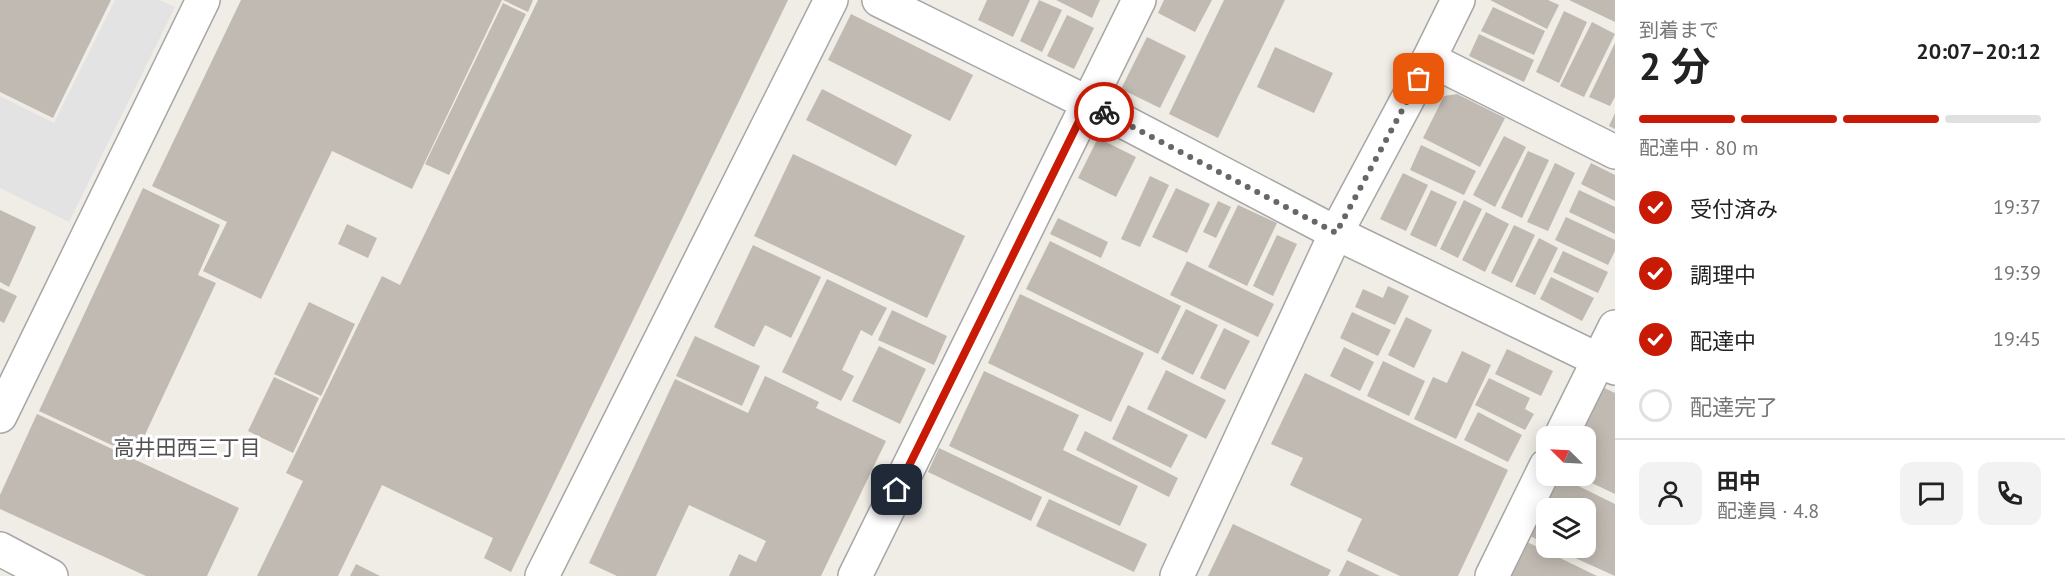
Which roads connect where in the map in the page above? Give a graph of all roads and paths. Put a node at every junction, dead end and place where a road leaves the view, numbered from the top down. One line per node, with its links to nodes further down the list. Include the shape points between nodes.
1 (204, 0): 12 (street)
2 (831, 0): 17 (street)
3 (879, 0): 7 (street)
4 (1138, 0): 7 (street)
5 (1458, 0): 6 (street)
6 (1429, 59): 8 (street); 9 (street)
7 (1088, 103): 9 (street); 18 (street)
8 (1615, 152)
9 (1336, 233): 11 (street); 19 (street)
10 (1615, 327): 11 (street)
11 (1607, 364): 13 (street)
12 (0, 416)
13 (1567, 426)
14 (1536, 486): 20 (street)
15 (0, 549): 16 (street)
16 (51, 576)
17 (542, 576)
18 (855, 576)
19 (1177, 576)
20 (1492, 576)

